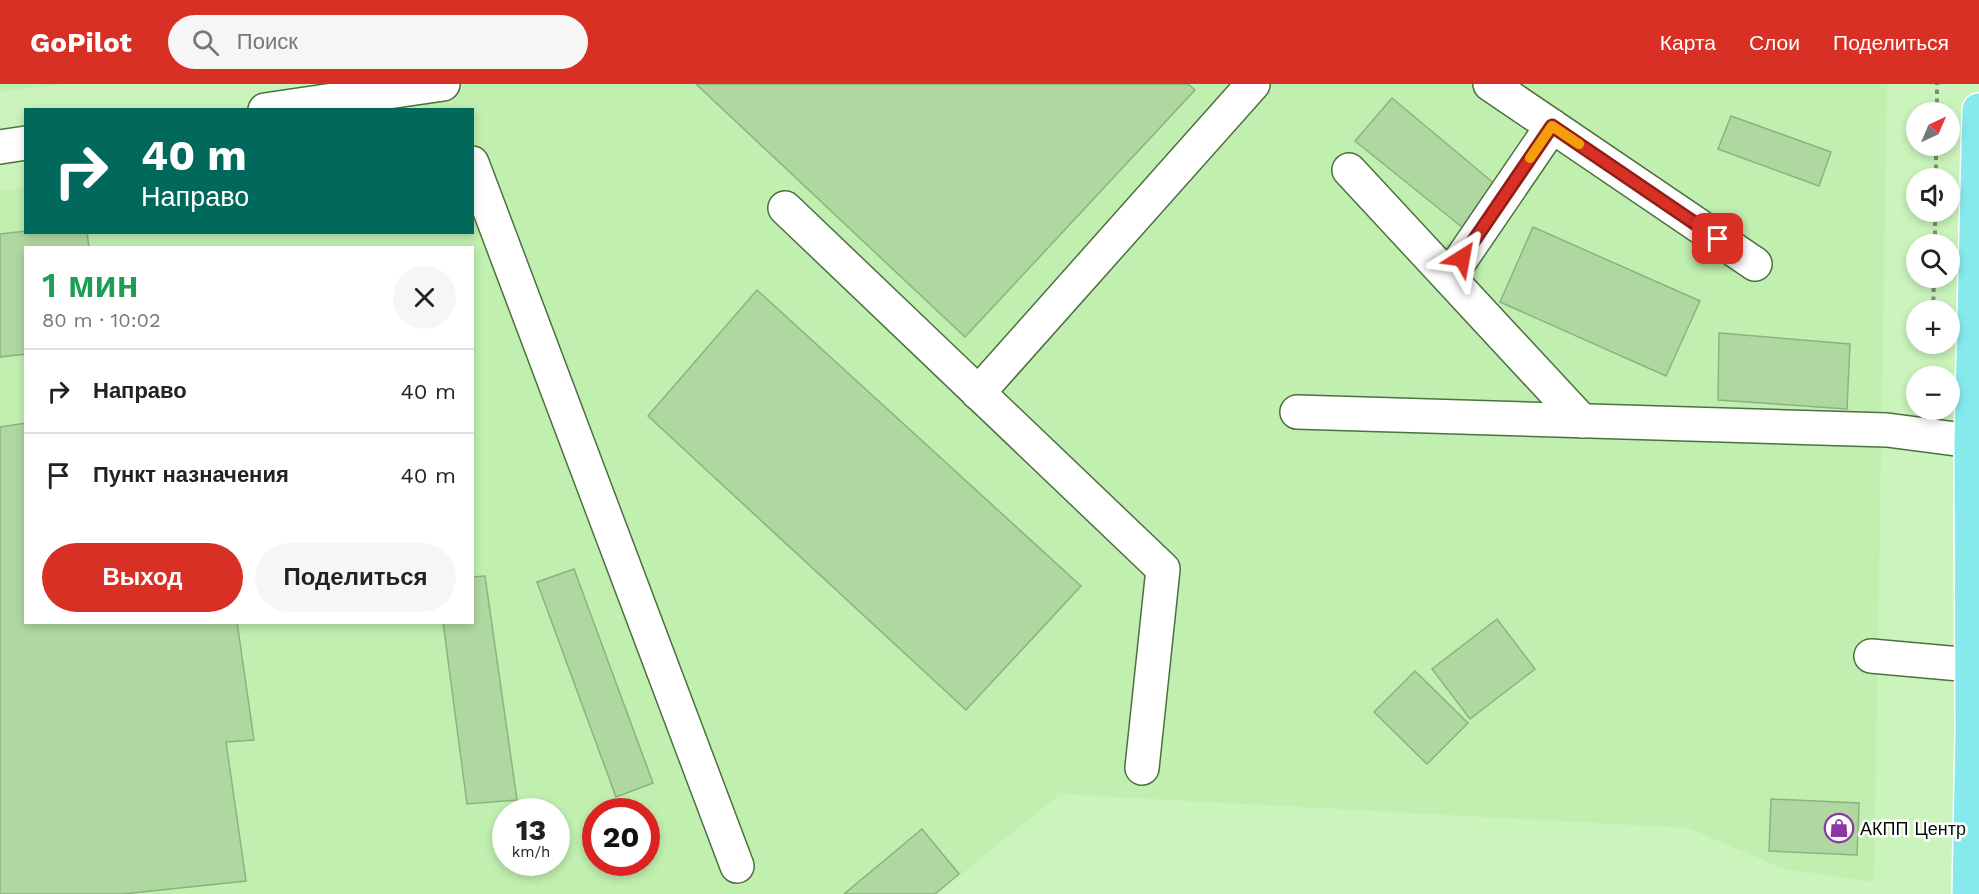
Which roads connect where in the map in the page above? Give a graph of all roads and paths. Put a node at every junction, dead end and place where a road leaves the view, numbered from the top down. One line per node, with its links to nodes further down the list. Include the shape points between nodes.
1 (443, 84): 6 (lane); 7 (lane)
2 (1252, 84): 19 (lane)
3 (1490, 84): 9 (lane)
4 (1937, 84): 5 (path)
5 (1937, 102)
6 (280, 108)
7 (452, 108)
8 (1979, 110): 15 (main road)
9 (1552, 126): 16 (lane); 17 (lane)
10 (24, 143): 11 (lane)
11 (0, 147)
12 (474, 168): 26 (lane)
13 (1348, 170): 17 (lane)
14 (785, 208): 19 (lane)
15 (1977, 233): 18 (main road)
16 (1755, 264)
17 (1449, 277): 21 (lane)
18 (1976, 386): 22 (main road)
19 (978, 393): 25 (lane, via 1163,569)
20 (1297, 412): 21 (lane)
21 (1582, 421): 22 (lane, via 1887,430)
22 (1974, 428): 23 (main road)
23 (1974, 650): 24 (lane); 27 (main road)
24 (1871, 656)
25 (1142, 768)
26 (737, 866)
27 (1969, 894)

